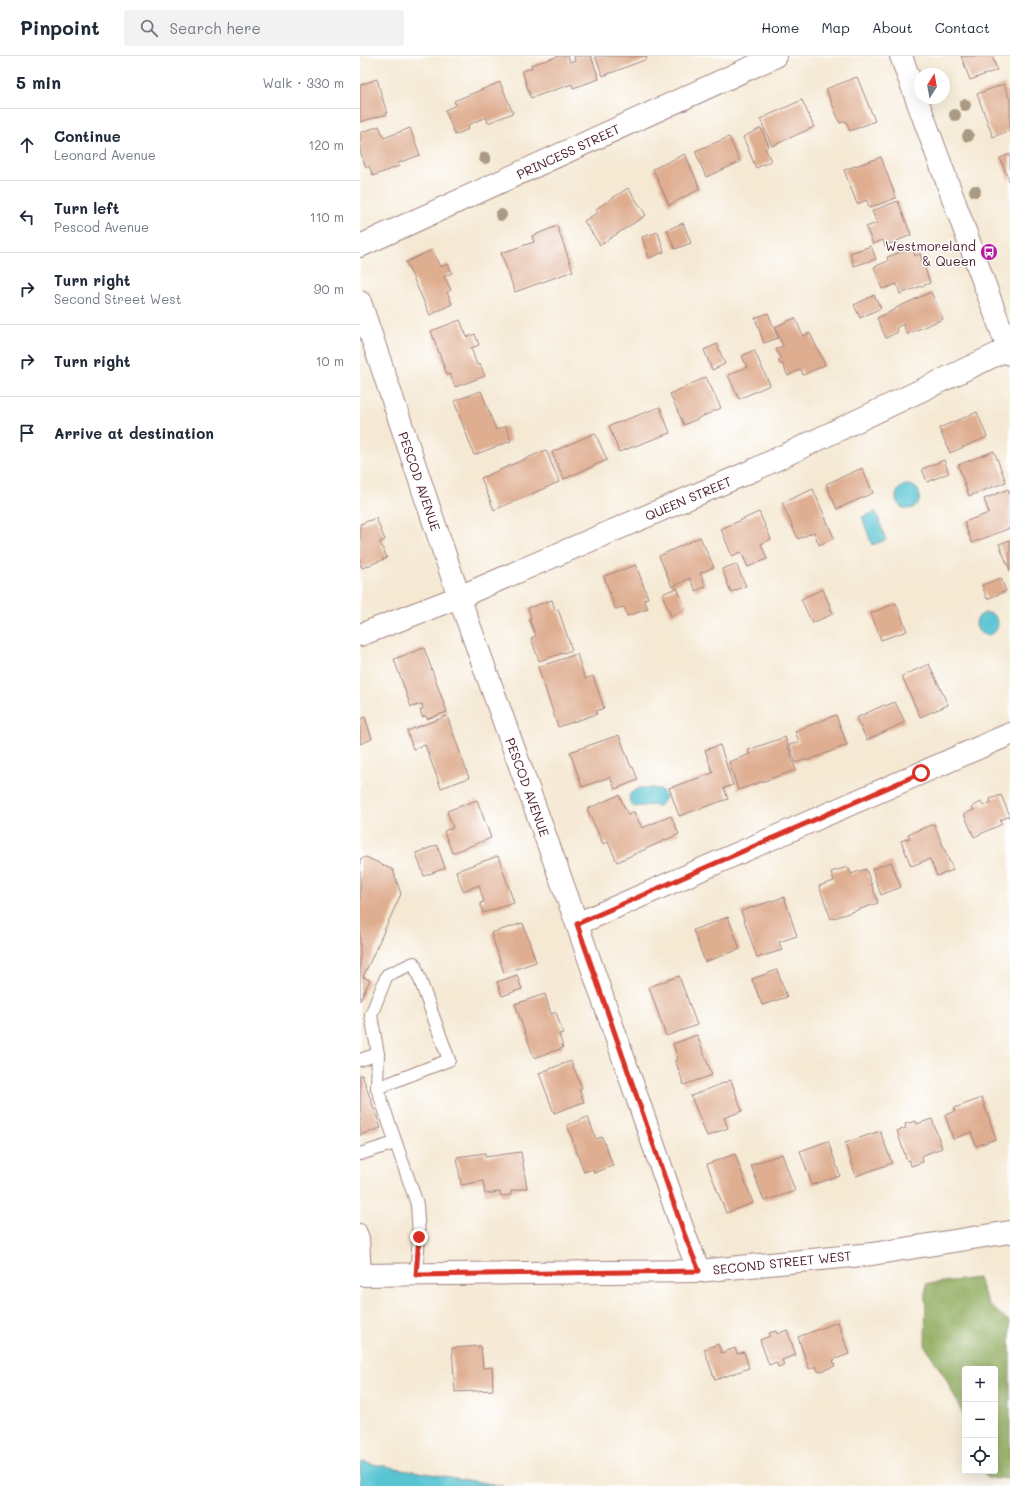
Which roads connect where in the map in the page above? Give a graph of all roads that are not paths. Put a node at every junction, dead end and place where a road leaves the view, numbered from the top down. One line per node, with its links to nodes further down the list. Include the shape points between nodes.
1 (776, 56): 3 (street, PRINCESS STREET)
2 (901, 56): 5 (street)
3 (360, 246)
4 (360, 302): 6 (street, PESCOD AVENUE)
5 (1009, 350): 6 (street, QUEEN STREET, via 759,468)
6 (459, 597): 7 (street, QUEEN STREET); 9 (street, PESCOD AVENUE)
7 (360, 635)
8 (1010, 734): 9 (street)
9 (577, 924): 17 (street, PESCOD AVENUE)
10 (378, 1054): 11 (lane); 12 (lane); 12 (lane, via 371,1015 387,975 414,963 449,1060)
11 (360, 1060)
12 (377, 1088): 13 (lane)
13 (395, 1143): 14 (lane); 19 (lane, via 417,1204 419,1237)
14 (360, 1154)
15 (360, 1230): 18 (lane, via 363,1238)
16 (1010, 1232): 17 (street, SECOND STREET WEST, via 872,1254)
17 (699, 1271): 19 (street, SECOND STREET WEST)
18 (362, 1275): 19 (street, SECOND STREET WEST)
19 (416, 1275)

